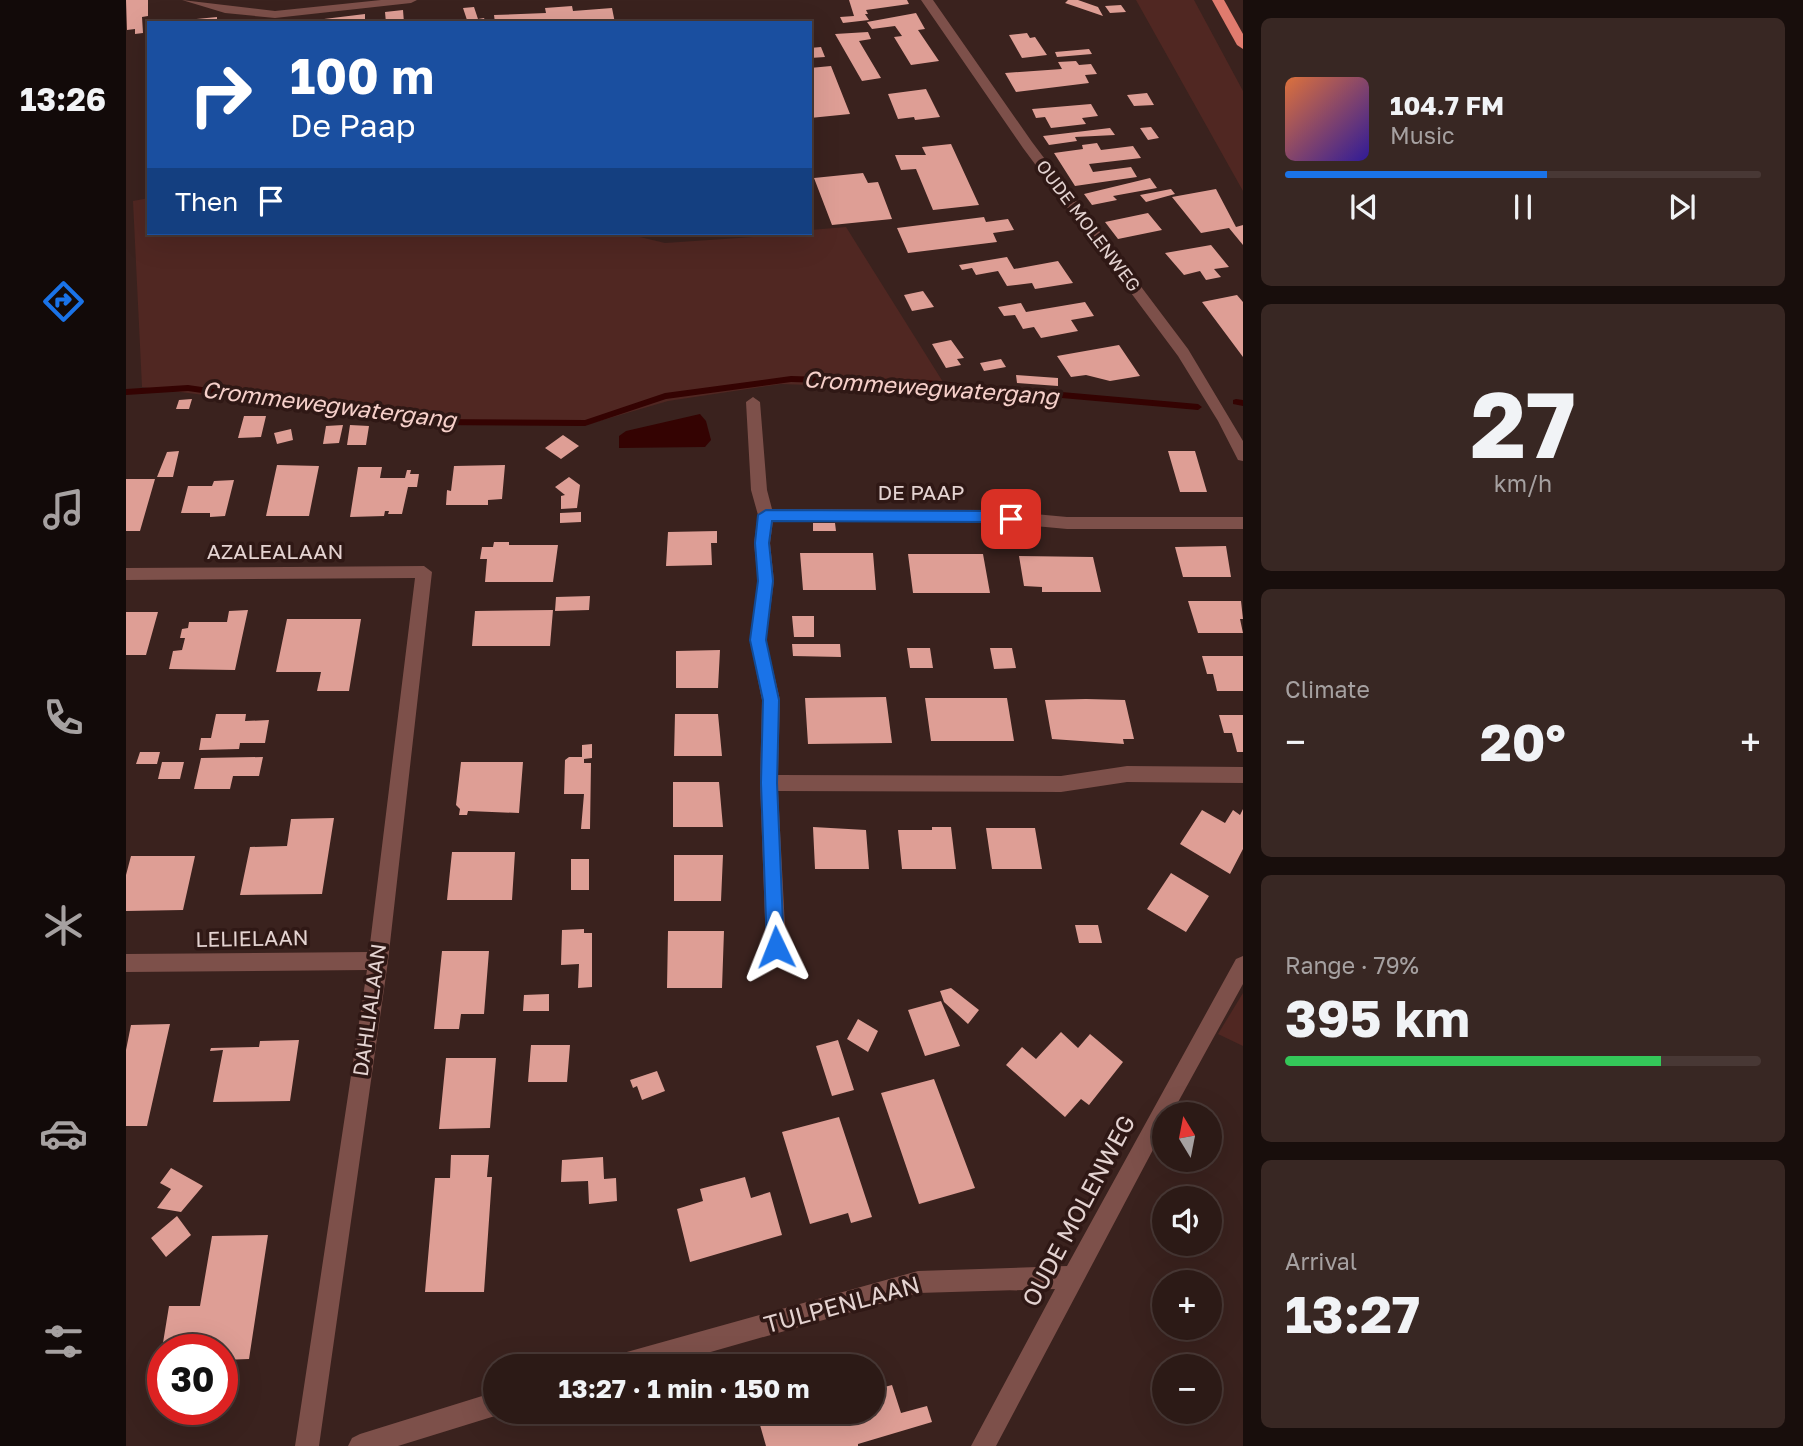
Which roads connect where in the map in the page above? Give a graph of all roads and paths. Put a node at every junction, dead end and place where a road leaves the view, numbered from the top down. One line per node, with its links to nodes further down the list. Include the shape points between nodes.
1 (188, 0): 2 (street, via 260,14)
2 (411, 0)
3 (927, 0): 7 (street, OUDE MOLENWEG, via 1041,164 1168,333 1223,413)
4 (1218, 0): 5 (highway)
5 (1243, 45)
6 (753, 402): 8 (street, via 759,490)
7 (1243, 456)
8 (766, 515): 9 (street, DE PAAP); 13 (street, via 762,543 766,581 758,640 771,700)
9 (1243, 523)
10 (424, 572): 11 (street, AZALEALAAN); 15 (street, DAHLIALAAN)
11 (126, 574)
12 (1243, 775): 13 (street, via 1127,774 1061,784)
13 (769, 783): 14 (street)
14 (776, 947)
15 (378, 961): 16 (street, LELIELAAN); 21 (street, DAHLIALAAN)
16 (126, 963)
17 (1243, 965): 18 (street, OUDE MOLENWEG)
18 (1074, 1277): 19 (street, TULPENLAAN, via 918,1282); 23 (street, OUDE MOLENWEG)
19 (662, 1354)
20 (483, 1408): 22 (street)
21 (307, 1446)
22 (360, 1446)
23 (983, 1446)

